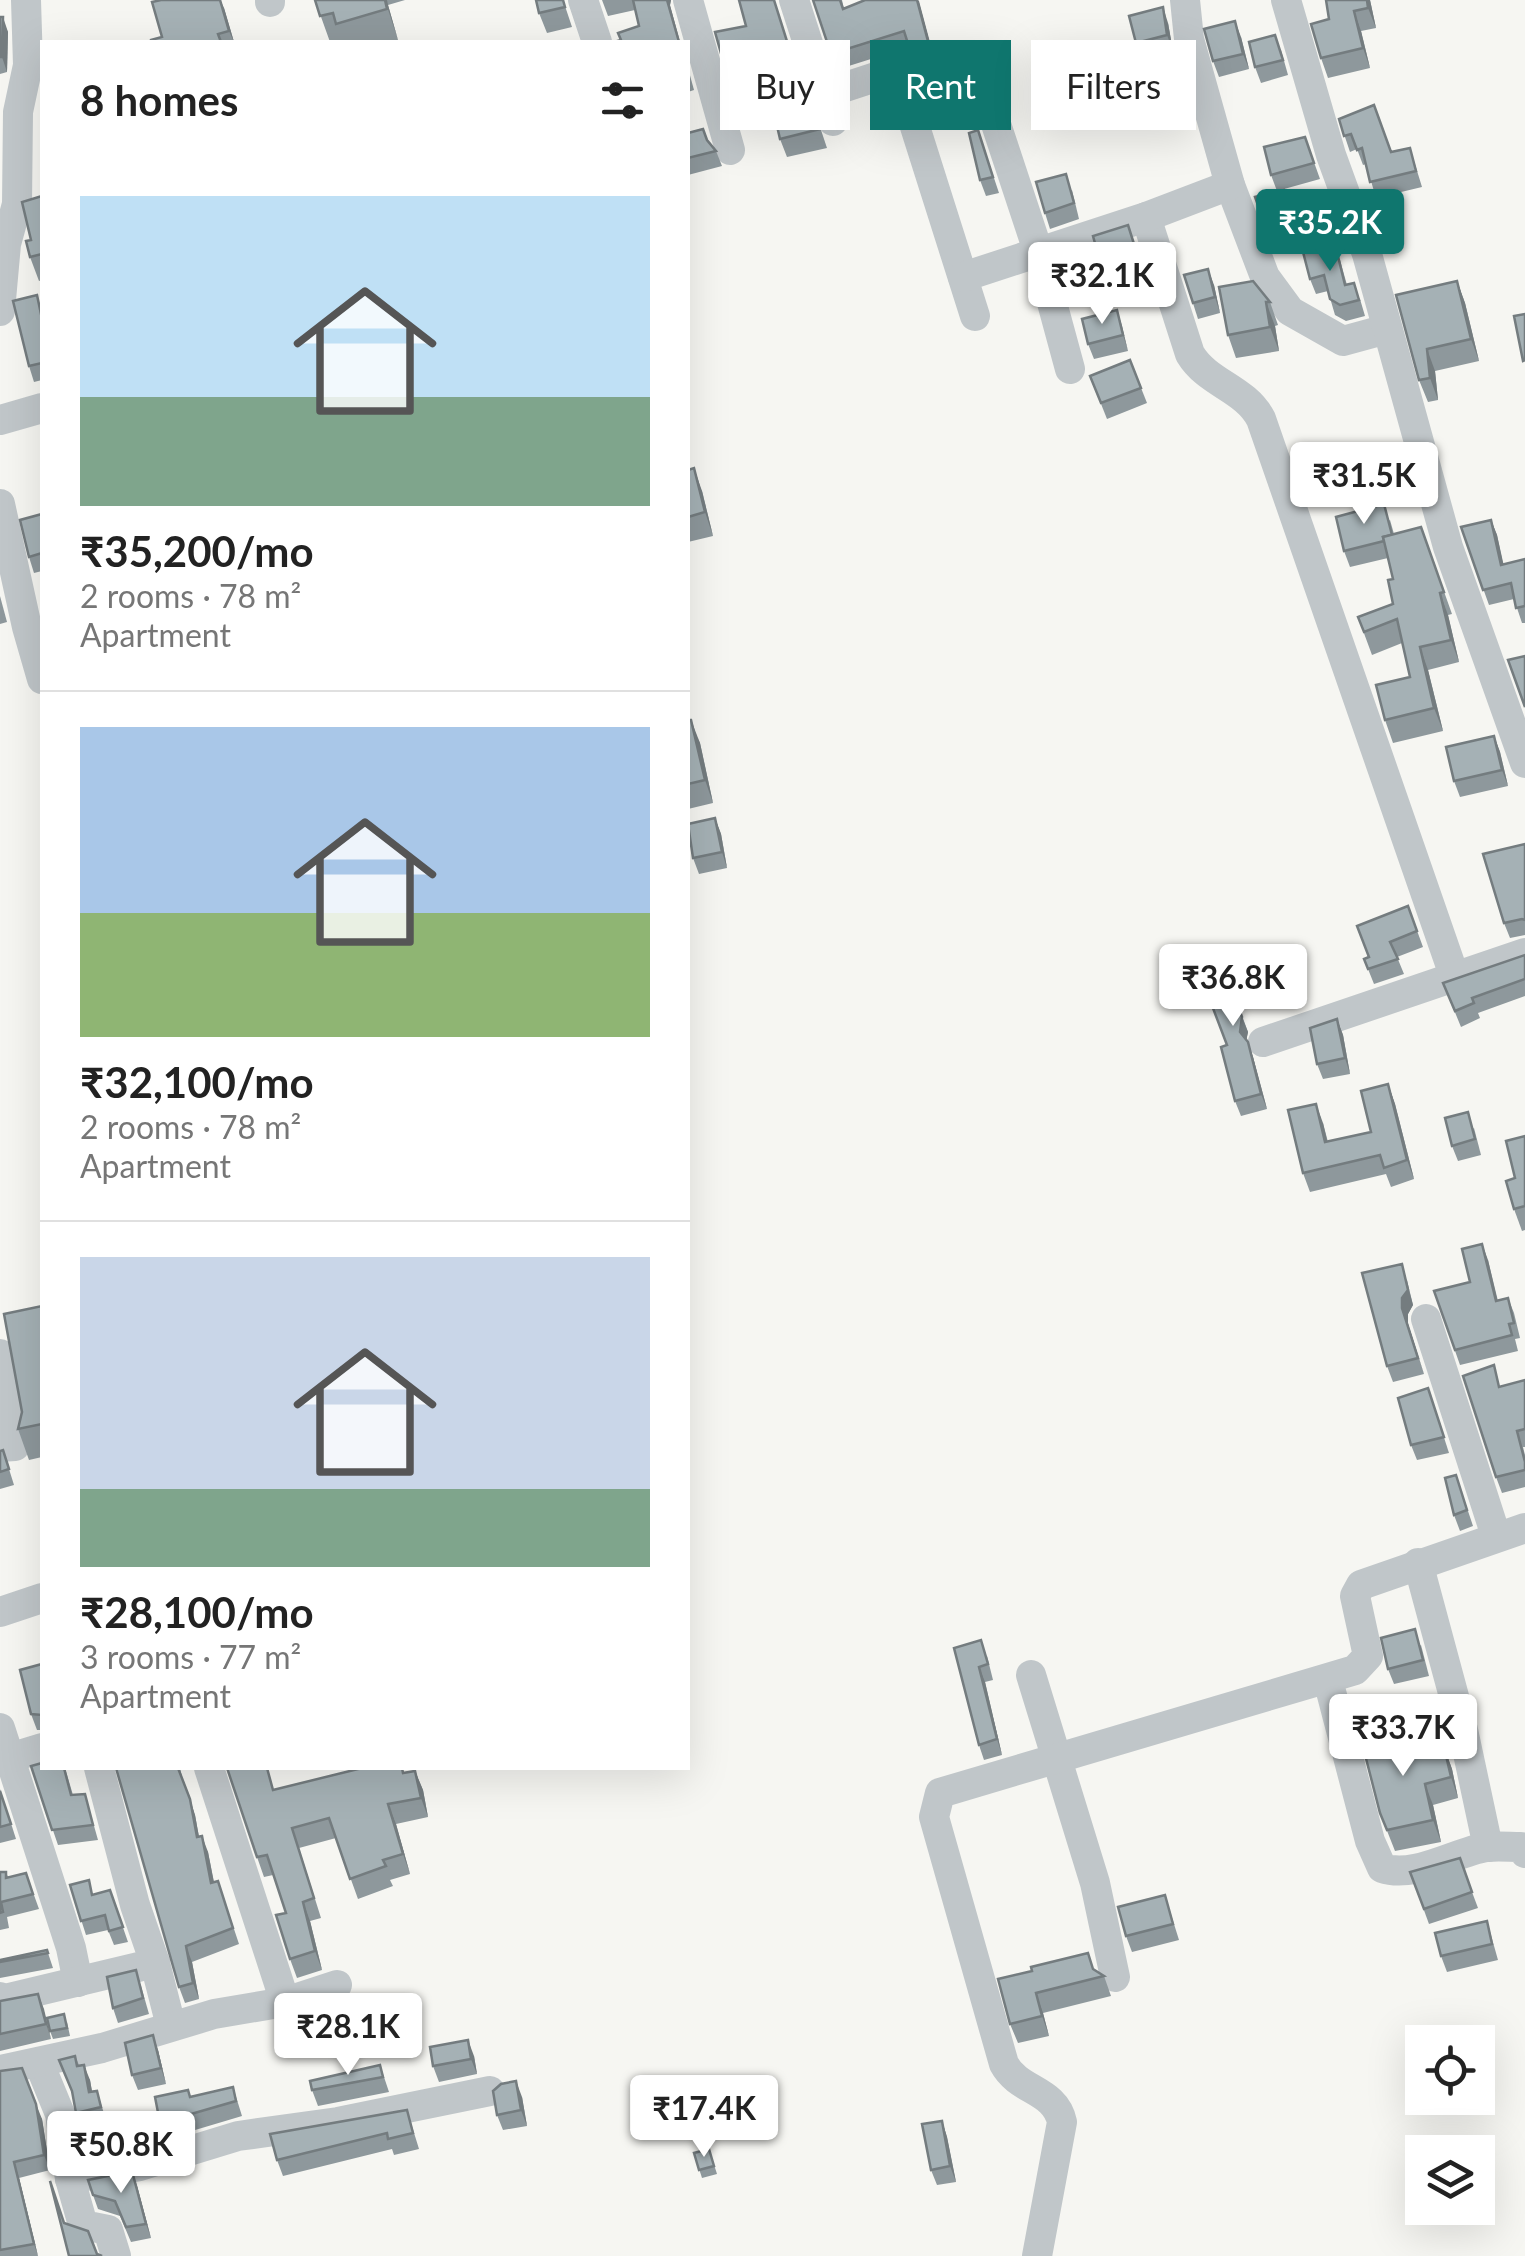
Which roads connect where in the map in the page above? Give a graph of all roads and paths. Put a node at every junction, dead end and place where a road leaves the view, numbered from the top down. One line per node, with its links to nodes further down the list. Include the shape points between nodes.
1 (26, 0): 11 (street)
2 (583, 0): 7 (street)
3 (688, 0): 9 (street)
4 (794, 0): 14 (street, via 828,108 897,70)
5 (1286, 0): 17 (street)
6 (1188, 1): 10 (street, via 1190,39)
7 (596, 40)
8 (998, 130): 13 (street)
9 (730, 150)
10 (1230, 185): 12 (street); 17 (street, via 1265,278 1290,310 1343,341)
11 (20, 203): 15 (street, via 6,244)
12 (1146, 218): 13 (street); 25 (street, via 1190,354 1200,371 1252,402 1261,419)
13 (1038, 252): 14 (street); 18 (street)
14 (963, 276): 16 (street)
15 (0, 311)
16 (976, 316)
17 (1387, 329): 23 (street, via 1448,547)
18 (1070, 370)
19 (40, 409): 20 (street)
20 (0, 420)
21 (0, 504): 22 (street)
22 (40, 672)
23 (1525, 762)
24 (1525, 954): 25 (street)
25 (1455, 978): 26 (street)
26 (1263, 1042)
27 (1426, 1318): 30 (street)
28 (0, 1354): 29 (street, via 15,1446)
29 (0, 1447)
30 (1517, 1535): 31 (street)
31 (1418, 1563): 35 (street, via 1356,1589 1368,1656 1356,1670); 42 (street)
32 (40, 1599): 33 (street)
33 (0, 1612)
34 (1032, 1674): 38 (street)
35 (1328, 1680): 38 (street); 42 (street, via 1382,1868 1410,1869)
36 (0, 1728): 39 (street)
37 (40, 1749): 39 (street)
38 (1058, 1757): 45 (street); 56 (street, via 952,1788 934,1805 1004,2064 1018,2082 1060,2110 1062,2137)
39 (5, 1760): 46 (street)
40 (100, 1770): 44 (street)
41 (210, 1770): 49 (street)
42 (1488, 1847): 43 (street, via 1520,1847)
43 (1525, 1853)
44 (155, 1964): 46 (street); 50 (street)
45 (1115, 1977)
46 (78, 1982): 48 (street)
47 (337, 1985): 49 (street)
48 (0, 1997)
49 (285, 2002): 50 (street)
50 (171, 2026): 51 (street)
51 (39, 2063): 52 (street); 54 (street, via 60,2114)
52 (0, 2070)
53 (490, 2091): 54 (street, via 238,2136)
54 (70, 2179): 55 (street, via 83,2225 108,2230)
55 (116, 2256)
56 (1036, 2256)

